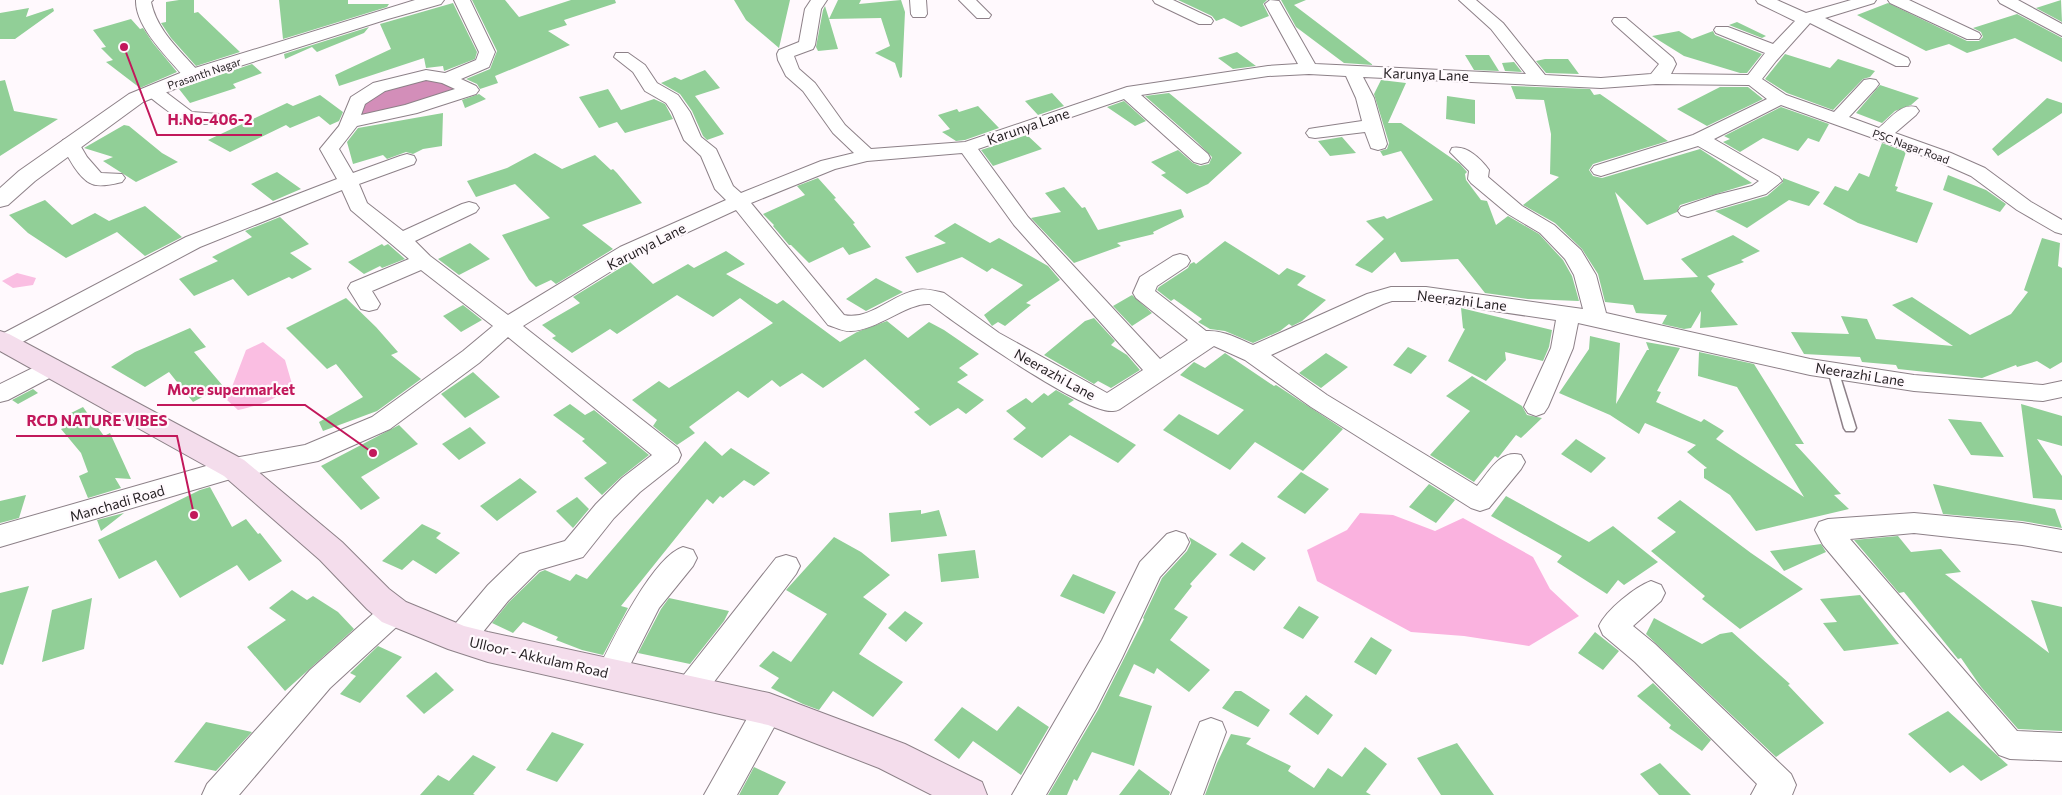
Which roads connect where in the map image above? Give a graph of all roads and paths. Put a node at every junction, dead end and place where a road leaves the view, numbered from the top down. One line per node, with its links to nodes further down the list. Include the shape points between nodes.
1 (436, 0): 25 (street, Prasanth Nagar)
2 (462, 0): 27 (street, via 487,52 483,63)
3 (819, 0): 46 (street, via 813,9 807,45 785,54 786,60 792,72 809,88 839,129)
4 (968, 0): 13 (street)
5 (1161, 0): 15 (street)
6 (1467, 0): 26 (street, via 1497,26)
7 (1764, 0): 14 (street)
8 (1868, 0): 14 (street)
9 (1896, 0): 19 (street)
10 (2006, 0): 18 (street)
11 (1274, 4): 23 (street)
12 (146, 8): 25 (street, via 159,37)
13 (983, 15)
14 (1807, 18): 20 (street); 22 (street)
15 (1205, 21)
16 (1620, 22): 28 (street, via 1667,62 1666,70)
17 (1722, 30): 20 (street)
18 (2062, 31)
19 (1973, 36)
20 (1776, 51): 29 (street)
21 (622, 57): 53 (street, via 639,69 651,86 672,99 693,140 709,154 725,189)
22 (1902, 62)
23 (1309, 69): 24 (street, Karunya Lane); 32 (street, Karunya Lane, via 1268,71)
24 (1352, 71): 26 (street, Karunya Lane); 38 (street)
25 (192, 75): 31 (street, Prasanth Nagar)
26 (1538, 78): 28 (street, Karunya Lane, via 1602,83)
27 (447, 79): 37 (street, via 426,75 379,87 357,101); 37 (street, via 470,90 423,107)
28 (1656, 79): 29 (street, Karunya Lane)
29 (1753, 80): 33 (street, PSC Nagar Road)
30 (1870, 84): 36 (street)
31 (152, 91): 35 (street, via 187,117); 42 (street, Prasanth Nagar, via 136,98)
32 (1127, 92): 44 (street, Karunya Lane); 47 (street)
33 (1780, 99): 36 (street, PSC Nagar Road); 41 (street)
34 (1910, 111): 40 (street)
35 (213, 118)
36 (1838, 119): 40 (street, PSC Nagar Road)
37 (350, 122): 51 (street, via 329,149)
38 (1373, 125): 39 (street); 43 (street)
39 (1315, 133)
40 (1882, 135): 56 (street, PSC Nagar Road, via 1978,172 2024,206)
41 (1700, 138): 49 (street); 55 (street, via 1772,180 1759,190)
42 (70, 144): 50 (street, via 96,179); 52 (street, Prasanth Nagar)
43 (1378, 144)
44 (967, 147): 46 (street, Karunya Lane); 69 (street, via 1021,221)
45 (1459, 152): 62 (street, via 1479,170 1478,179 1515,210 1546,229 1574,255 1585,275)
46 (867, 155): 53 (street, Karunya Lane, via 828,165)
47 (1201, 158)
48 (407, 160): 51 (street)
49 (1601, 170)
50 (115, 178)
51 (348, 181): 57 (street, via 358,206); 65 (street, via 193,242)
52 (0, 200)
53 (739, 202): 63 (street, Karunya Lane, via 627,252); 69 (street, Neerazhi Lane, via 836,320 851,324 873,318 919,296 936,298 991,338 1100,400 1112,403)
54 (469, 208): 57 (street)
55 (1688, 211)
56 (2062, 228)
57 (401, 240): 58 (street)
58 (423, 261): 60 (street, via 359,288); 63 (street)
59 (1180, 261): 64 (street, via 1148,282 1144,293)
60 (368, 304)
61 (1568, 314): 62 (street, Neerazhi Lane); 66 (street, Neerazhi Lane, via 1426,294 1391,294); 72 (street, via 1562,348)
62 (1596, 318): 68 (street, Neerazhi Lane)
63 (507, 326): 76 (street, Karunya Lane, via 471,357 381,423 309,454); 84 (street, via 669,455 631,485 574,549 530,562 498,593)
64 (1202, 340): 66 (street, via 1216,338); 69 (street, Neerazhi Lane)
65 (2, 341): 67 (main road, Ulloor - Akkulam Road)
66 (1253, 354): 75 (street, via 1320,401 1480,501)
67 (50, 367): 71 (street); 76 (main road, Ulloor - Akkulam Road)
68 (1833, 370): 70 (street, Neerazhi Lane, via 2001,391); 74 (lane)
69 (1158, 372)
70 (2053, 391): 73 (street)
71 (0, 394)
72 (1536, 407)
73 (2062, 409)
74 (1850, 428)
75 (1512, 462)
76 (234, 468): 77 (street, Manchadi Road); 83 (main road, Ulloor - Akkulam Road, via 331,551)
77 (0, 536)
78 (2062, 541): 89 (street, via 1914,523 1828,530 2010,746)
79 (1176, 542): 93 (street, via 1150,570 1085,699)
80 (683, 558): 85 (street, via 650,600)
81 (786, 566): 86 (street)
82 (1651, 593): 95 (street, via 1613,626 1780,785)
83 (394, 612): 84 (main road, Ulloor - Akkulam Road); 90 (street, via 320,680)
84 (460, 639): 85 (main road, Ulloor - Akkulam Road)
85 (611, 674): 86 (main road, Ulloor - Akkulam Road)
86 (690, 690): 87 (main road, Ulloor - Akkulam Road)
87 (769, 709): 91 (street); 92 (main road, Ulloor - Akkulam Road, via 892,756)
88 (1211, 732): 94 (street)
89 (2062, 747)
90 (218, 795)
91 (720, 795)
92 (969, 795)
93 (1028, 795)
94 (1187, 795)
95 (1768, 795)

